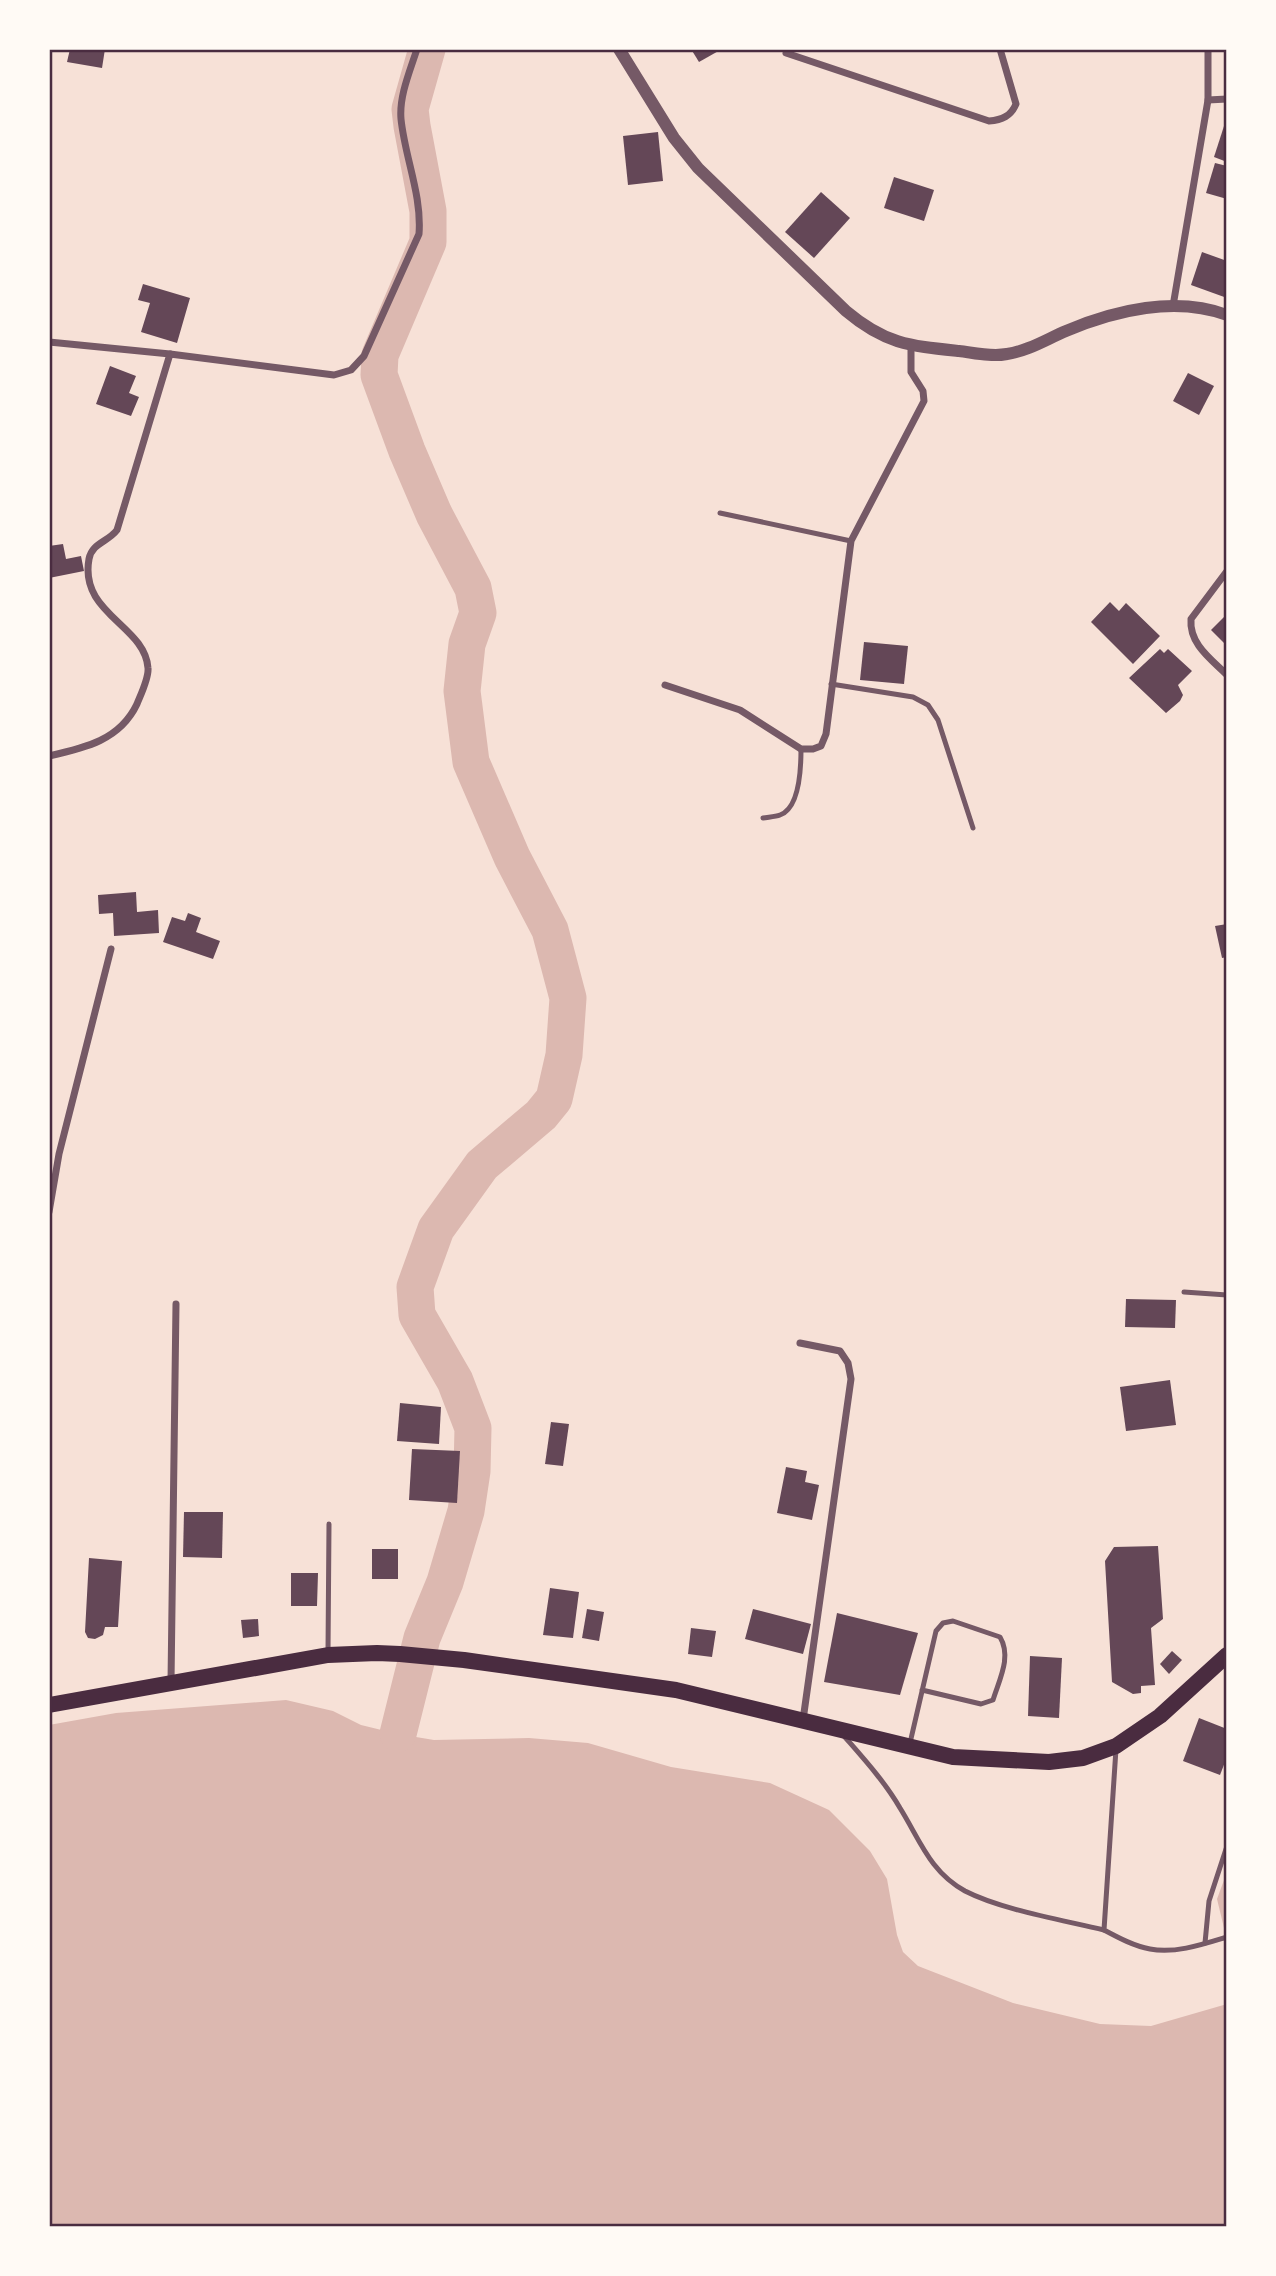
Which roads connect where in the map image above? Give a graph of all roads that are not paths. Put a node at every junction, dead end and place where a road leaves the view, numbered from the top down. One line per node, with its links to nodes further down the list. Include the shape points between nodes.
1 (417, 49): 12 (street, via 401,110 419,234 359,364 334,375)
2 (619, 49): 11 (street, via 698,168 846,311 879,334)
3 (1000, 49): 5 (street, via 1016,104 1006,117 989,121)
4 (1208, 49): 7 (street)
5 (786, 53)
6 (1227, 99): 7 (street)
7 (1208, 100): 8 (street)
8 (1173, 306): 9 (street); 11 (street, via 1106,317 1008,354)
9 (1227, 315)
10 (49, 342): 12 (street)
11 (911, 346): 14 (street, via 911,372 924,401)
12 (170, 354): 20 (street, via 117,530 91,551 88,562 93,592 102,609 134,638 148,669 131,716 120,728 94,744)
13 (720, 513): 14 (lane)
14 (850, 541): 17 (street)
15 (1227, 570): 16 (street, via 1191,619 1190,629 1194,640)
16 (1227, 675)
17 (831, 684): 19 (street, via 821,746); 22 (lane, via 913,697 928,705 938,720)
18 (665, 685): 19 (street, via 740,710)
19 (801, 749): 21 (lane, via 801,774 793,804 782,815)
20 (49, 756)
21 (763, 818)
22 (973, 828)
23 (111, 949): 25 (street)
24 (49, 1154): 25 (street)
25 (59, 1154): 26 (street)
26 (49, 1212)
27 (1184, 1292): 28 (lane)
28 (1227, 1295)
29 (176, 1304): 34 (street)
30 (800, 1343): 37 (street, via 840,1351 849,1363 850,1379)
31 (329, 1524): 33 (lane)
32 (1227, 1655): 39 (main road, via 1160,1716)
33 (328, 1656): 34 (main road); 37 (main road, via 377,1653 448,1658 676,1690)
34 (171, 1683): 36 (main road)
35 (922, 1690): 35 (lane, via 981,1704 993,1700 1007,1655 1005,1644 1000,1637 953,1621 943,1623 936,1630); 40 (lane)
36 (49, 1705)
37 (803, 1720): 38 (main road)
38 (838, 1729): 40 (main road); 42 (lane, via 901,1808 938,1870 964,1890)
39 (1116, 1746): 40 (main road, via 1083,1758 1049,1762 971,1759); 42 (lane)
40 (909, 1747)
41 (1227, 1846): 44 (lane, via 1209,1900)
42 (1104, 1930): 44 (lane, via 1152,1950)
43 (1227, 1937): 44 (lane)
44 (1205, 1943)

